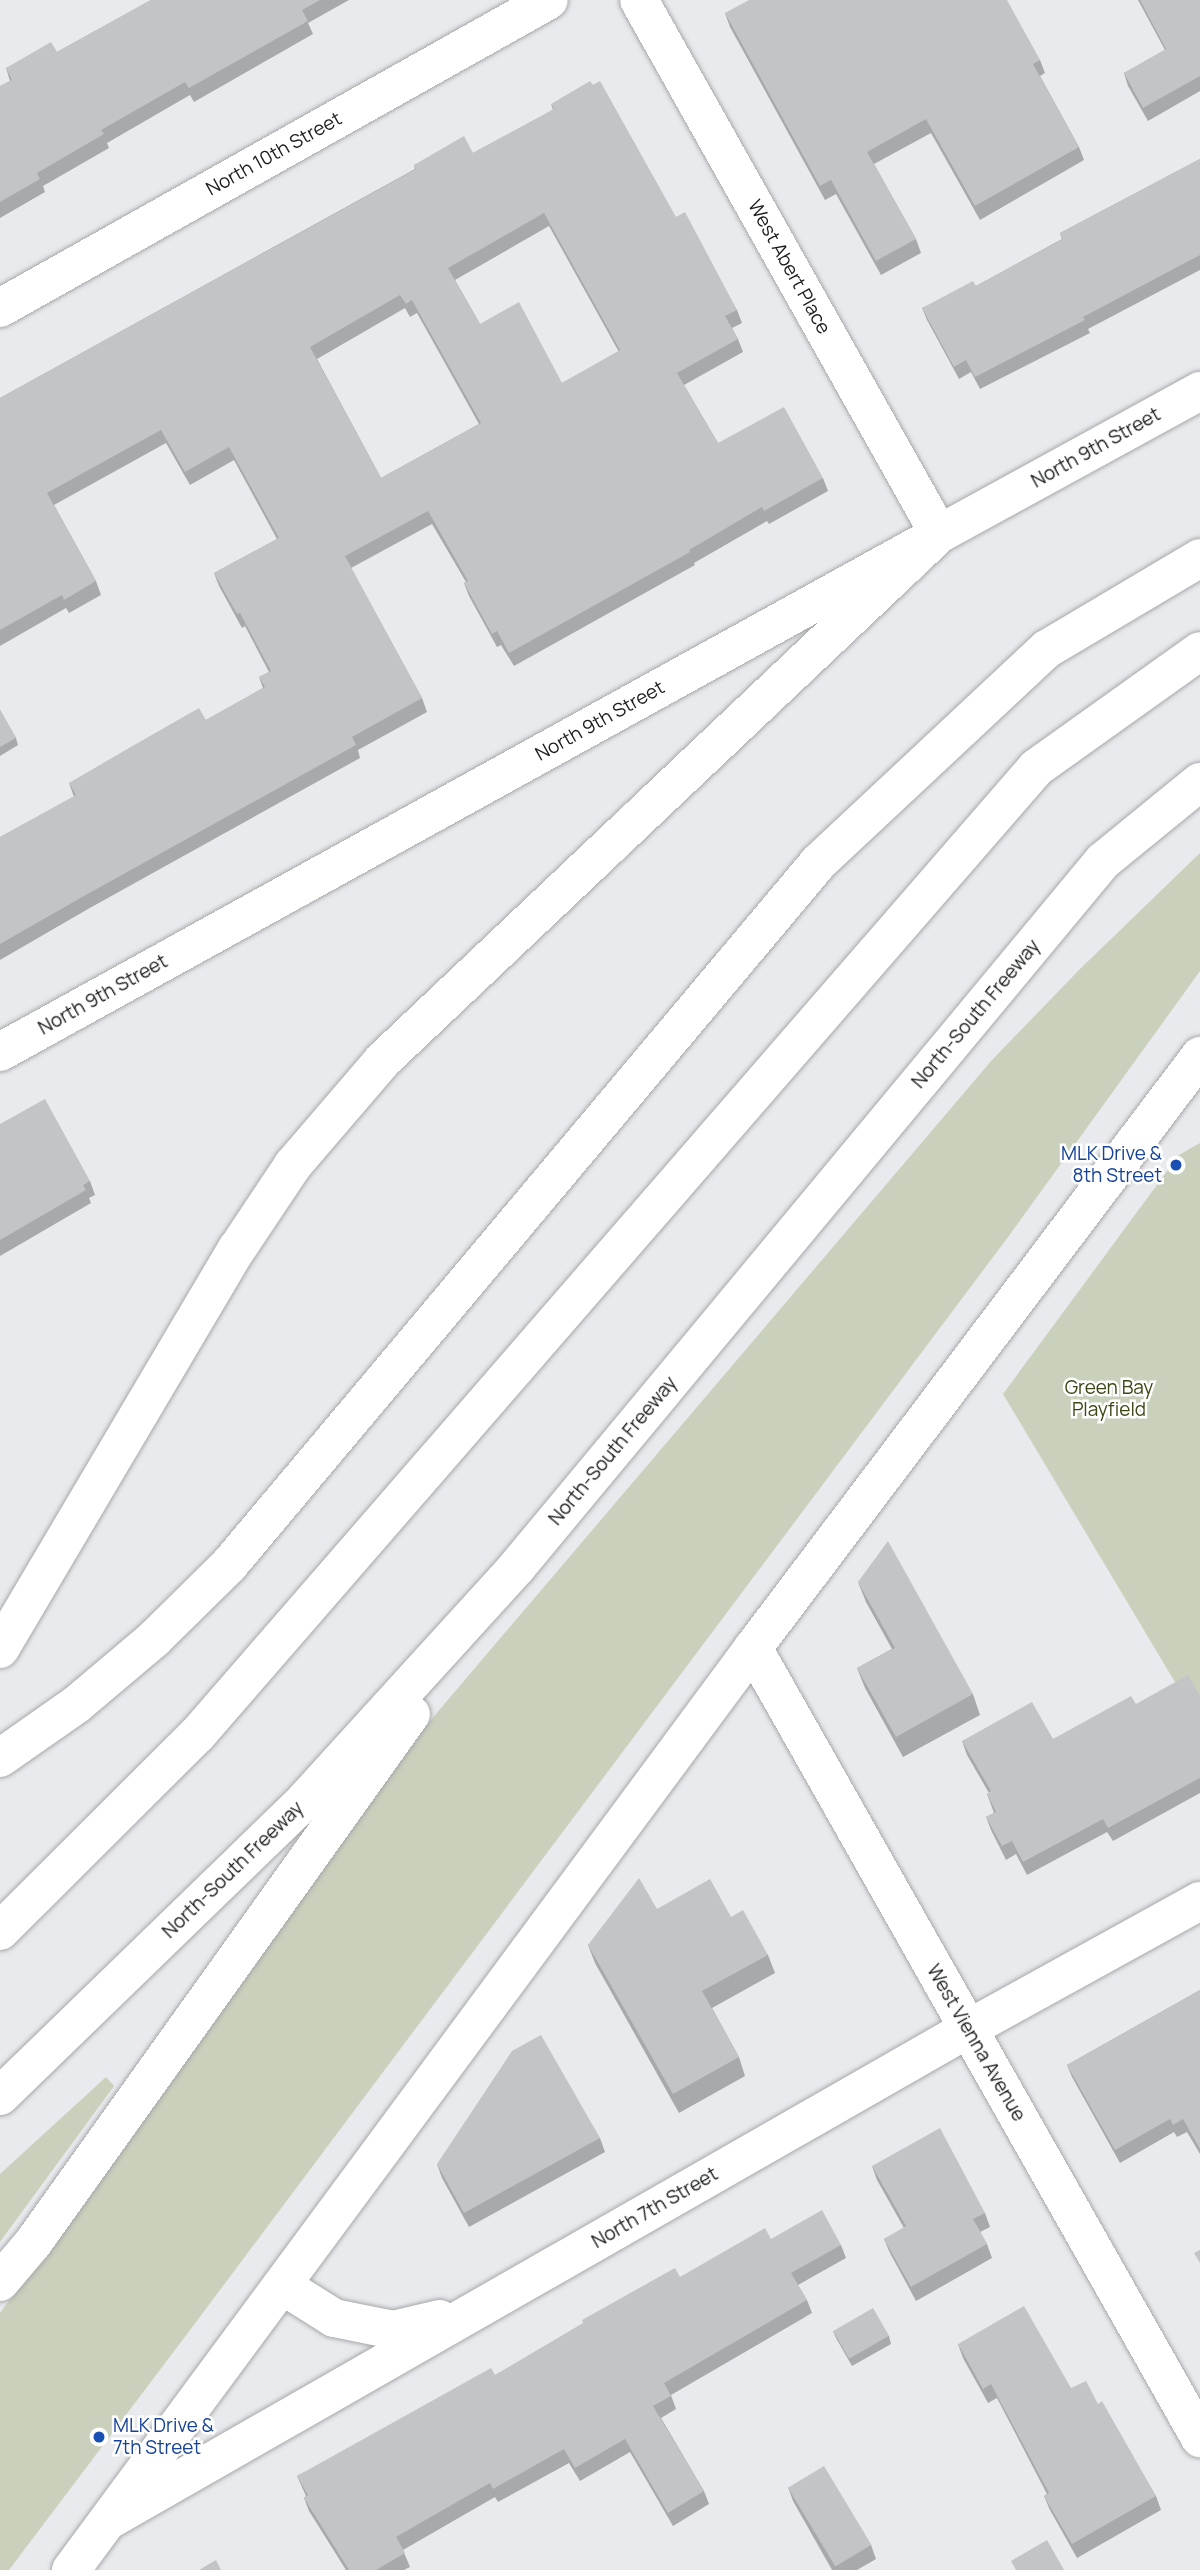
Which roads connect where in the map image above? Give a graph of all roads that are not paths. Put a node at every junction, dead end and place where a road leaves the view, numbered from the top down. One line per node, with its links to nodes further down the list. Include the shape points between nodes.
1 (549, 0): 3 (main road, North 10th Street)
2 (639, 0): 5 (main road, West Abert Place)
3 (0, 307)
4 (1200, 391): 5 (main road, North 9th Street)
5 (939, 534): 9 (main road, North 9th Street); 15 (main road, via 383,1060 293,1165 237,1249)
6 (1200, 558): 16 (main road, via 1047,649 818,863 229,1564 155,1638 77,1704)
7 (1200, 651): 18 (main road, via 1036,768 197,1735)
8 (1200, 782): 13 (main road, North-South Freeway, via 1103,860)
9 (0, 1052)
10 (1200, 1056): 12 (main road)
11 (1200, 1089): 12 (main road)
12 (1160, 1110): 14 (main road)
13 (516, 1568): 20 (main road, North-South Freeway, via 305,1800); 21 (main road)
14 (753, 1648): 19 (main road, West Vienna Avenue); 22 (main road)
15 (0, 1649)
16 (0, 1758)
17 (1200, 1901): 19 (main road, North 7th Street)
18 (0, 1931)
19 (968, 2029): 23 (main road, North 7th Street); 24 (main road, West Vienna Avenue)
20 (0, 2096)
21 (0, 2282)
22 (282, 2286): 23 (main road, via 334,2318 393,2330); 25 (main road)
23 (473, 2312): 25 (main road, North 7th Street)
24 (1200, 2438)
25 (111, 2519): 26 (main road)
26 (71, 2570)

